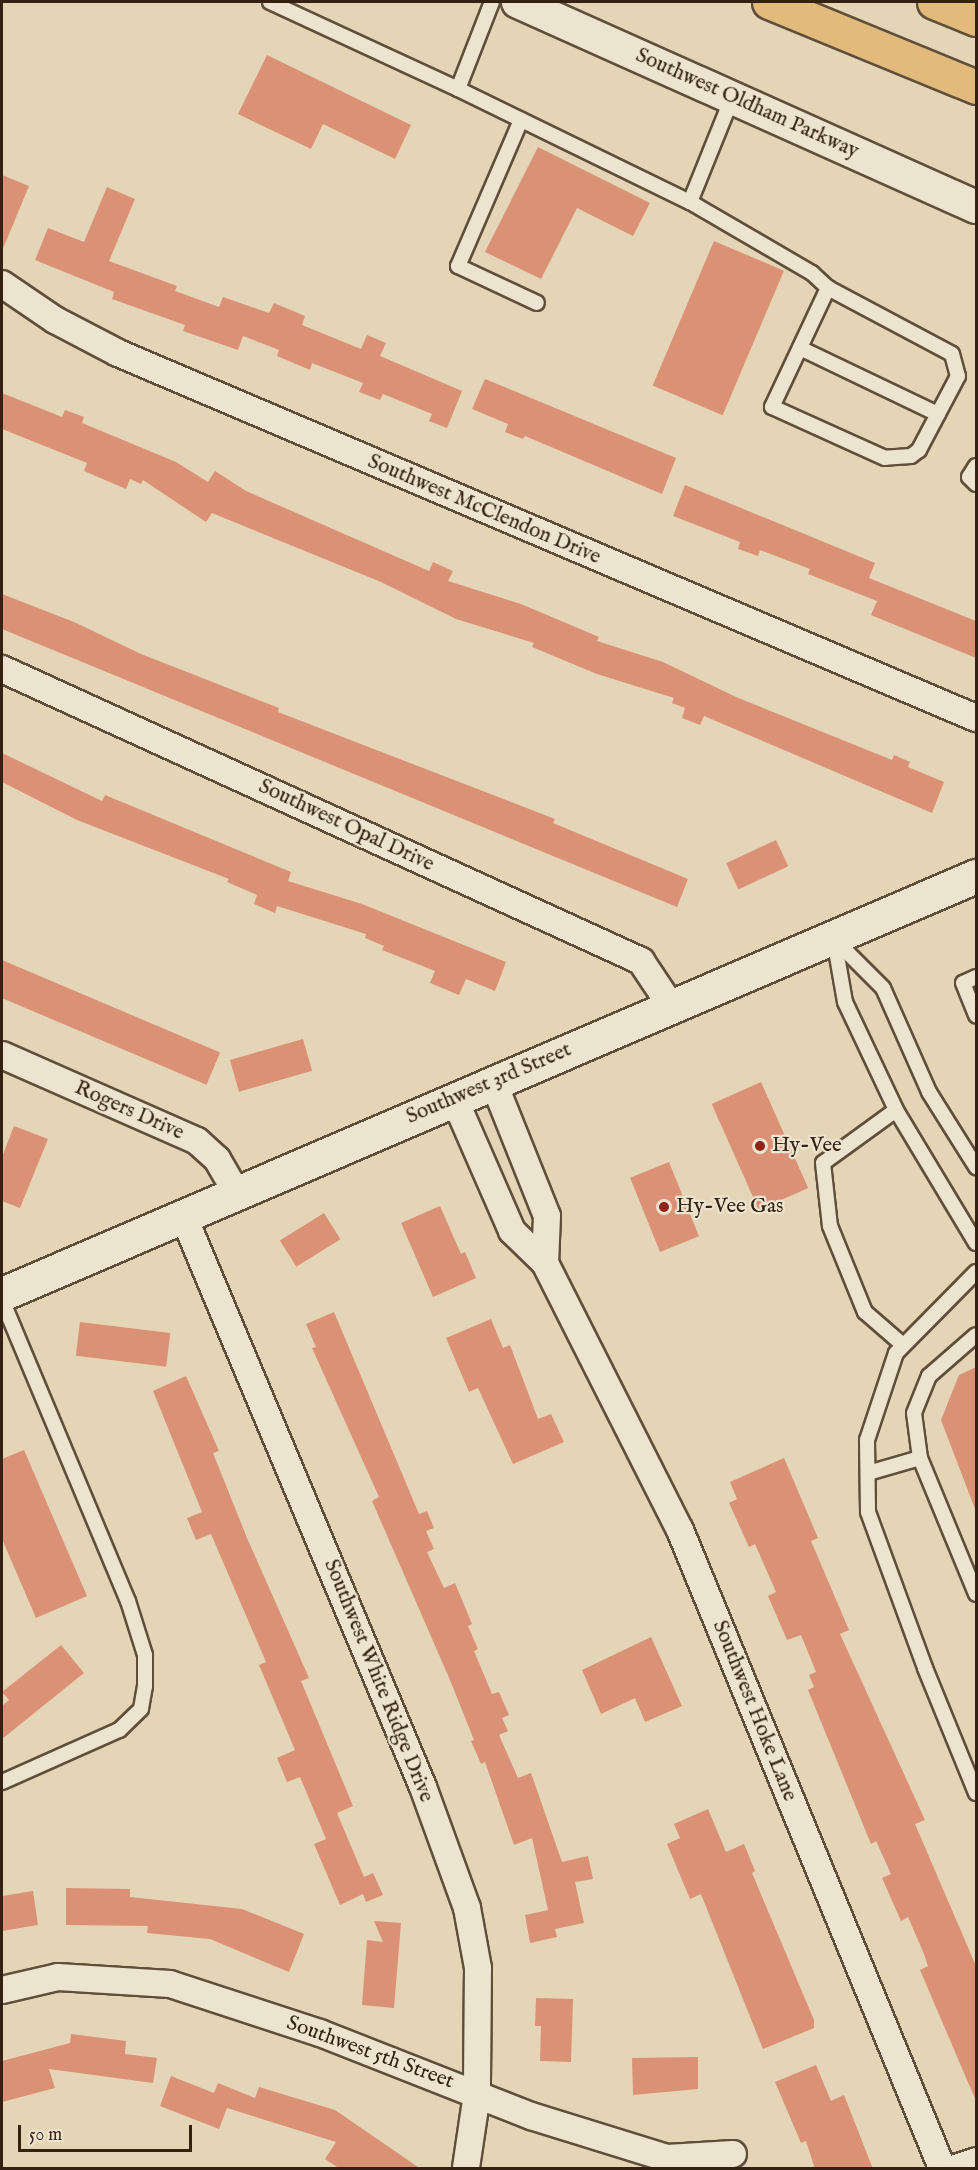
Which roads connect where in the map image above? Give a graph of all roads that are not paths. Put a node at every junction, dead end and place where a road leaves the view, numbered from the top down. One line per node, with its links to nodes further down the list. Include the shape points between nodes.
1 (270, 2): 8 (lane)
2 (492, 2): 8 (lane)
3 (518, 2): 9 (street, Southwest Oldham Parkway)
4 (769, 2): 7 (highway)
5 (934, 2): 6 (highway)
6 (976, 19)
7 (976, 87)
8 (458, 89): 10 (lane)
9 (732, 98): 11 (lane); 12 (street, Southwest Oldham Parkway)
10 (521, 120): 11 (lane); 15 (lane, via 458,266)
11 (690, 202): 14 (lane, via 812,273)
12 (976, 207)
13 (2, 284): 21 (street, Southwest McClendon Drive, via 55,320 118,353)
14 (828, 288): 16 (lane); 17 (lane, via 952,354 958,376)
15 (537, 303)
16 (800, 348): 17 (lane); 17 (lane, via 772,407 895,460 919,450)
17 (938, 414)
18 (976, 466): 19 (lane, via 969,477)
19 (976, 484)
20 (2, 669): 25 (street, Southwest Opal Drive, via 641,961)
21 (976, 718)
22 (976, 876): 23 (main road, Southwest 3rd Street)
23 (834, 939): 25 (main road, Southwest 3rd Street); 30 (lane, via 845,1002); 31 (lane, via 883,988 929,1092)
24 (976, 977): 26 (lane, via 963,983)
25 (671, 1006): 28 (main road, Southwest 3rd Street)
26 (976, 1016)
27 (2, 1055): 32 (street, Rogers Drive, via 197,1141 217,1159)
28 (493, 1082): 29 (main road, Southwest 3rd Street); 35 (street, via 548,1216)
29 (454, 1098): 32 (main road, Southwest 3rd Street); 35 (street, Southwest Hoke Lane, via 512,1231)
30 (896, 1110): 34 (lane); 40 (lane, via 822,1163 830,1226 866,1312)
31 (976, 1167)
32 (237, 1193): 33 (main road, Southwest 3rd Street)
33 (183, 1215): 37 (main road, Southwest 3rd Street); 47 (street, Southwest White Ridge Drive, via 423,1787 468,1908 478,1968)
34 (976, 1243)
35 (545, 1263): 51 (street, Southwest Hoke Lane, via 680,1530)
36 (976, 1272): 40 (lane)
37 (2, 1294)
38 (2, 1300): 44 (lane, via 128,1601 145,1655 145,1686 141,1708 119,1730)
39 (976, 1335): 41 (lane, via 929,1376 914,1413)
40 (903, 1344): 42 (lane, via 896,1353 867,1440)
41 (920, 1458): 42 (lane); 43 (lane)
42 (868, 1473): 45 (lane, via 868,1512)
43 (976, 1594)
44 (2, 1782)
45 (976, 1793)
46 (2, 1990): 47 (street, Southwest 5th Street, via 58,1977 170,1984 320,2033)
47 (477, 2094): 48 (street, Southwest 5th Street, via 531,2116 667,2158); 50 (street, Southwest White Ridge Drive)
48 (733, 2154)
49 (976, 2161): 52 (street)
50 (466, 2169)
51 (942, 2169)
52 (956, 2169)

